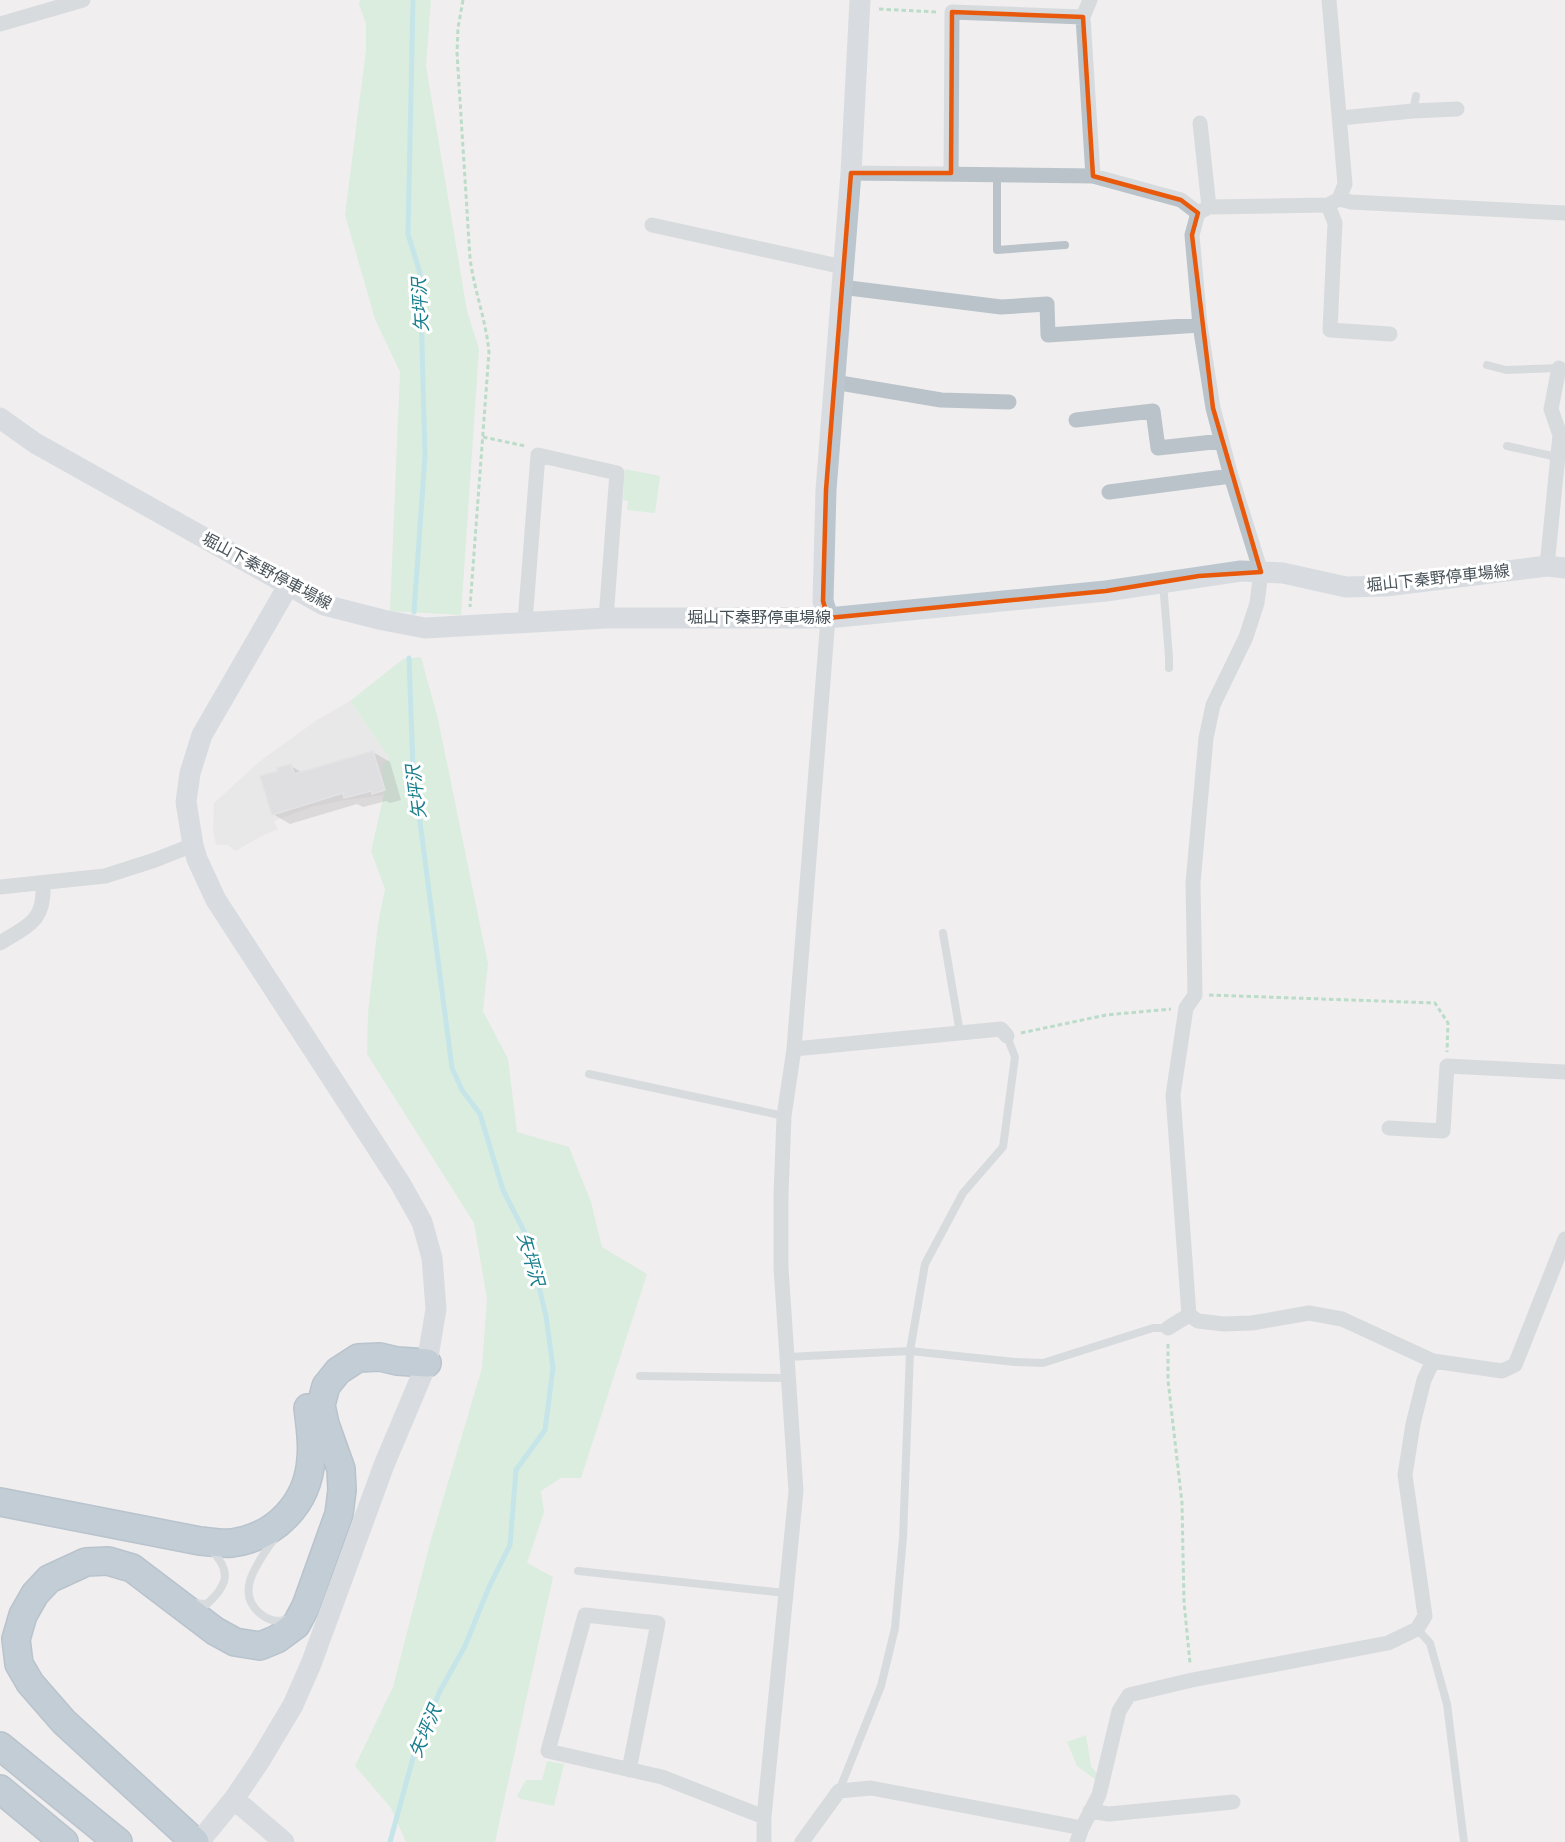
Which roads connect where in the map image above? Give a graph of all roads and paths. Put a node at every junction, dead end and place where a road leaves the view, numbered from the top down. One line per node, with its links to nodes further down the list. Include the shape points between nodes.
1 (83, 0): 8 (street)
2 (463, 0): 30 (path, via 457,53 470,258 489,352)
3 (1090, 0): 7 (street)
4 (1329, 0): 10 (street)
5 (860, 4): 6 (path); 13 (street)
6 (952, 6): 7 (street); 12 (street)
7 (1083, 17): 15 (street)
8 (0, 24)
9 (1457, 110): 10 (street, via 1414,103)
10 (1340, 118): 16 (street, via 1345,184)
11 (1200, 123): 17 (street)
12 (951, 172): 13 (street); 14 (street)
13 (851, 173): 21 (street)
14 (997, 174): 15 (street); 20 (lane, via 997,250)
15 (1093, 176): 17 (street, via 1181,200)
16 (1334, 202): 17 (street); 18 (street); 23 (street, via 1330,330)
17 (1203, 210): 22 (street, via 1192,235)
18 (1565, 213)
19 (652, 225): 21 (street)
20 (1065, 245)
21 (842, 277): 22 (street, via 1001,307 1047,304 1048,335); 26 (street)
22 (1200, 325): 31 (street)
23 (1390, 334)
24 (1487, 365): 25 (lane, via 1506,370)
25 (1559, 368): 34 (street, via 1551,409 1560,435)
26 (834, 382): 27 (street, via 941,400); 42 (street, via 825,501 824,601)
27 (1009, 402)
28 (0, 418): 40 (street, 堀山下秦野停車場線, via 35,442)
29 (1076, 420): 31 (street, via 1153,411 1158,448)
30 (483, 437): 33 (path, via 530,447); 44 (path)
31 (1222, 441): 35 (street)
32 (1507, 446): 34 (lane)
33 (538, 455): 41 (street, via 617,473); 43 (street)
34 (1557, 457): 37 (street)
35 (1231, 476): 36 (street); 38 (street)
36 (1109, 492)
37 (1556, 567): 38 (street, 堀山下秦野停車場線, via 1346,587 1283,573)
38 (1261, 573): 39 (street, 堀山下秦野停車場線, via 1241,571); 51 (street, via 1246,637 1213,705 1206,738 1193,883)
39 (1162, 582): 42 (street, 堀山下秦野停車場線); 45 (lane)
40 (288, 586): 44 (street, 堀山下秦野停車場線, via 324,604 383,620 425,628); 46 (street, via 202,735 186,802)
41 (606, 618): 42 (street, 堀山下秦野停車場線); 43 (street, 堀山下秦野停車場線)
42 (828, 618): 54 (street)
43 (525, 622): 44 (street, 堀山下秦野停車場線)
44 (468, 626)
45 (1169, 668)
46 (193, 845): 47 (street, via 105,876); 66 (street, via 216,900 422,1222 432,1258 436,1309)
47 (43, 884): 48 (street); 50 (street, via 40,913 32,923)
48 (0, 887)
49 (943, 933): 52 (lane)
50 (0, 942)
51 (1191, 1002): 53 (path); 55 (path, via 1246,995 1435,1003 1448,1023); 61 (street, via 1173,1095)
52 (960, 1033): 53 (street, via 1001,1029); 54 (street)
53 (1007, 1036): 63 (lane, via 1015,1057 1003,1147 963,1193 925,1264)
54 (794, 1049): 58 (street)
55 (1447, 1066): 56 (street); 59 (street, via 1443,1131)
56 (1565, 1072)
57 (589, 1074): 58 (lane)
58 (784, 1116): 64 (street, via 781,1227)
59 (1389, 1128)
60 (1565, 1239): 65 (street, via 1515,1365 1502,1371)
61 (1190, 1315): 62 (street); 65 (street, via 1198,1321 1224,1324 1309,1313 1342,1319)
62 (1168, 1328): 63 (lane, via 1153,1328 1042,1363); 77 (path, via 1168,1380 1182,1503 1184,1602)
63 (910, 1351): 64 (lane); 81 (lane, via 903,1538 894,1628 881,1686)
64 (787, 1357): 68 (street)
65 (1434, 1361): 76 (street, via 1424,1380 1405,1474 1425,1616)
66 (427, 1363): 70 (highway, via 399,1349 369,1341 345,1347 323,1363 315,1374 309,1396 309,1474); 75 (highway, via 358,1358 338,1371 326,1386 321,1405 341,1469 342,1490 339,1514); 82 (street, via 293,1705)
67 (640, 1376): 68 (lane)
68 (788, 1378): 73 (street, via 796,1491)
69 (0, 1502): 71 (highway)
70 (290, 1513): 71 (highway, via 270,1530 252,1538 226,1543); 75 (lane, via 248,1580 249,1599 256,1611 282,1622)
71 (200, 1541): 74 (lane, via 222,1564 225,1579 221,1592 207,1604)
72 (578, 1571): 73 (lane)
73 (785, 1593): 85 (street)
74 (177, 1603): 75 (highway, via 236,1642 260,1646 296,1624); 87 (highway, via 132,1568 108,1561 87,1562 49,1579 35,1594 16,1639 20,1664 30,1683 64,1722)
75 (306, 1606)
76 (1417, 1629): 77 (street, via 1388,1643); 93 (lane, via 1430,1643 1447,1704)
77 (1192, 1680): 84 (street, via 1128,1695 1119,1711 1100,1795)
78 (0, 1746): 89 (highway)
79 (629, 1770): 79 (street, via 658,1623 585,1614 548,1751); 85 (street, via 662,1777)
80 (0, 1789): 88 (highway)
81 (839, 1791): 86 (street, via 871,1788); 92 (street)
82 (234, 1799): 87 (street); 90 (street)
83 (1233, 1802): 84 (street, via 1108,1814)
84 (1090, 1811): 86 (street)
85 (764, 1817): 91 (street)
86 (1079, 1835)
87 (202, 1836)
88 (64, 1842)
89 (118, 1842)
90 (284, 1842)
91 (764, 1842)
92 (802, 1842)
93 (1464, 1842)

